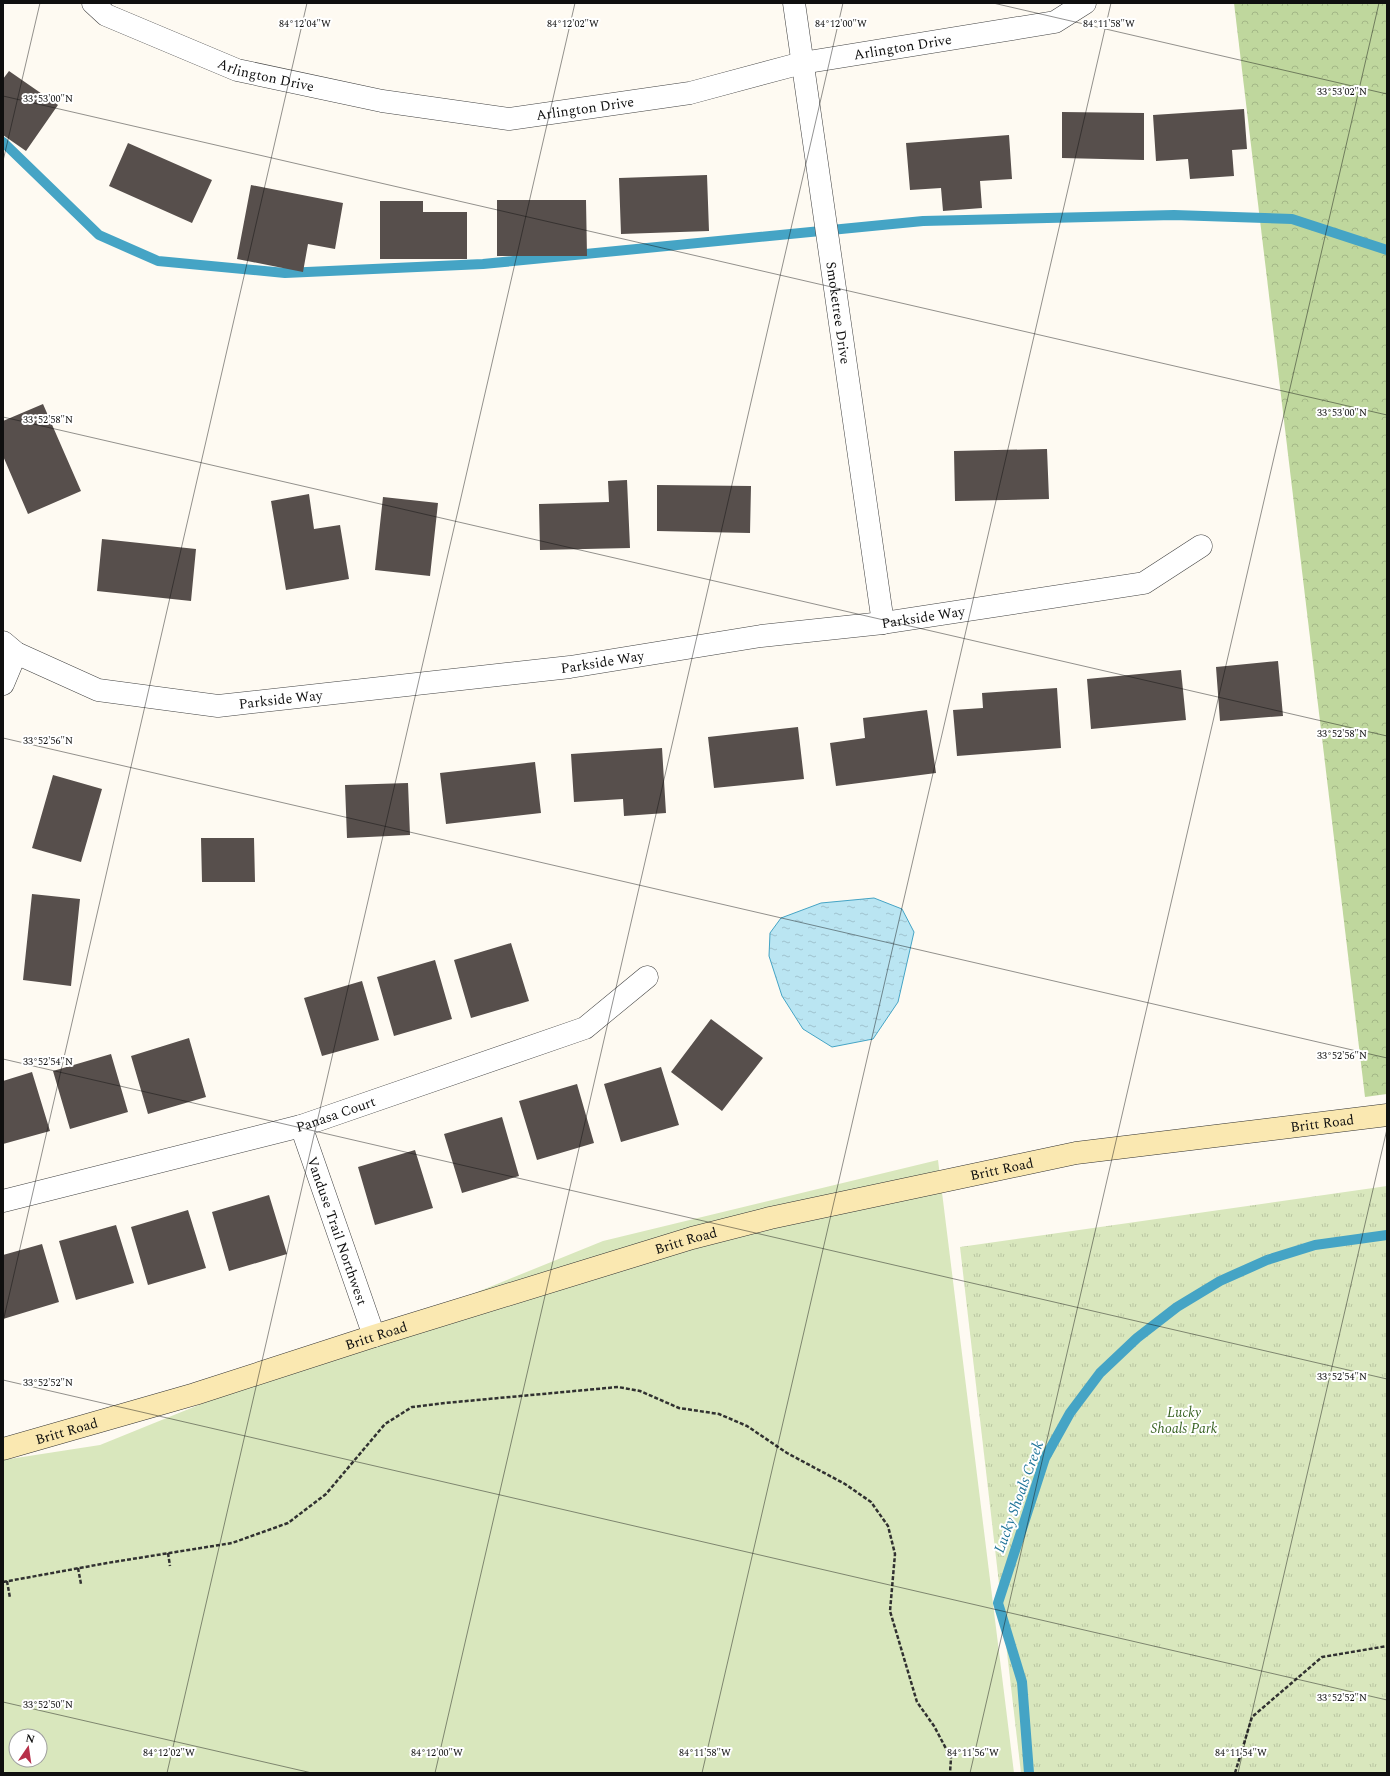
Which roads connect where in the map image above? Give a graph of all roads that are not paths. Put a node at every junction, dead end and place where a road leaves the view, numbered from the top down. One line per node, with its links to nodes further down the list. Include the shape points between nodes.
1 (93, 3): 4 (street, Arlington Drive, via 106,14 238,70 382,101 509,119 690,93)
2 (794, 3): 4 (street, Smoketree Drive)
3 (1085, 3): 4 (street, Arlington Drive, via 1056,22)
4 (802, 63): 6 (street, Smoketree Drive)
5 (1202, 546): 6 (street, Parkside Way, via 1144,583)
6 (883, 623): 7 (street, Parkside Way, via 761,636 570,667 218,706 98,690)
7 (9, 647): 8 (street)
8 (3, 684)
9 (647, 977): 11 (street, Panasa Court, via 585,1028)
10 (1387, 1115): 13 (street, Britt Road, via 1076,1153 770,1218 692,1238)
11 (301, 1126): 12 (street, Panasa Court); 13 (street, Vanduse Trail Northwest)
12 (3, 1201)
13 (374, 1336): 14 (street, Britt Road, via 195,1394)
14 (3, 1449)

